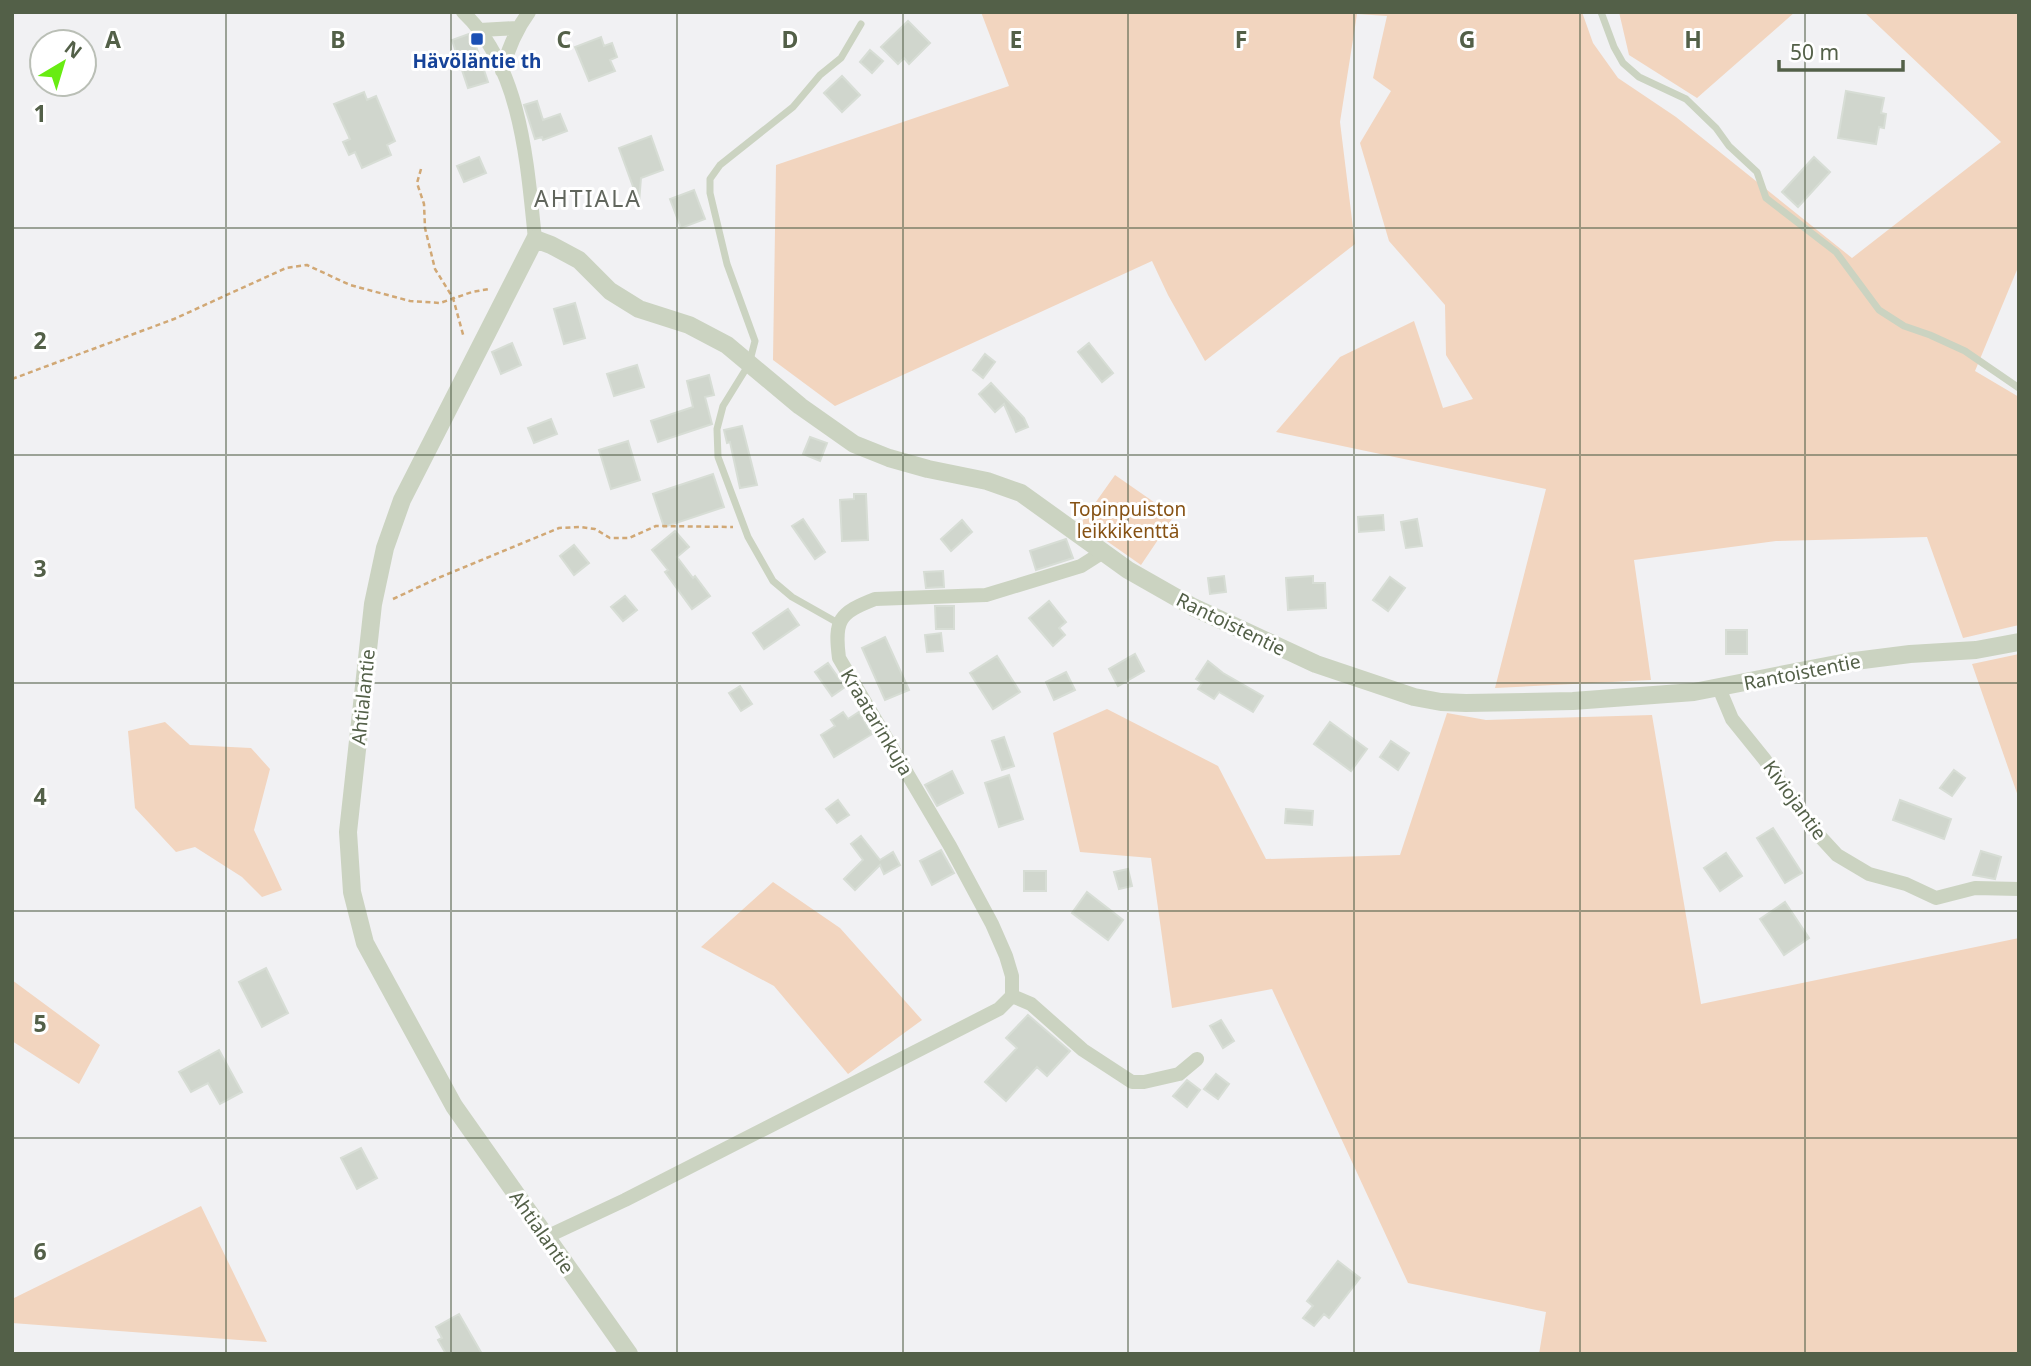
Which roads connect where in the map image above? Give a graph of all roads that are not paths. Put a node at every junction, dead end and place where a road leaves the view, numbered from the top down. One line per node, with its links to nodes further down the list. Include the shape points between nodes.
1 (463, 12): 6 (street)
2 (529, 12): 5 (street)
3 (1601, 12): 10 (lane, via 1623,63 1639,77 1686,99 1757,172 1766,198 1836,251 1880,310 1904,326 1965,351)
4 (861, 24): 9 (lane, via 841,58 710,179 727,264 755,341)
5 (517, 28): 6 (street); 7 (street)
6 (480, 30): 7 (street)
7 (502, 71): 8 (street, via 524,134)
8 (535, 239): 9 (street, Rantoistentie, via 579,260 610,291 639,309 703,330); 18 (street, Ahtialantie, via 402,500 386,548 373,604 348,832 352,892 365,943 454,1106)
9 (749, 364): 11 (street, Rantoistentie, via 855,444 928,469 1008,487); 12 (lane, via 723,406 717,429 718,457 748,537 773,581)
10 (2019, 388)
11 (1103, 552): 12 (street, via 1081,566 986,595 875,599 850,610); 14 (street, Rantoistentie, via 1193,607 1277,647 1359,681 1414,697 1465,704 1573,701)
12 (838, 623): 16 (street, Kraatarinkuja, via 839,658 992,924 1009,966)
13 (2019, 642): 14 (street, Rantoistentie, via 1847,662)
14 (1719, 688): 15 (street, Kiviojantie, via 1732,719 1814,830 1838,855 1869,874 1936,898 1975,888)
15 (2019, 889)
16 (1012, 996): 17 (street, via 1031,1004 1083,1050 1132,1082 1179,1074); 18 (street, via 986,1016)
17 (1197, 1059)
18 (546, 1237): 19 (street, Ahtialantie)
19 (629, 1354)

